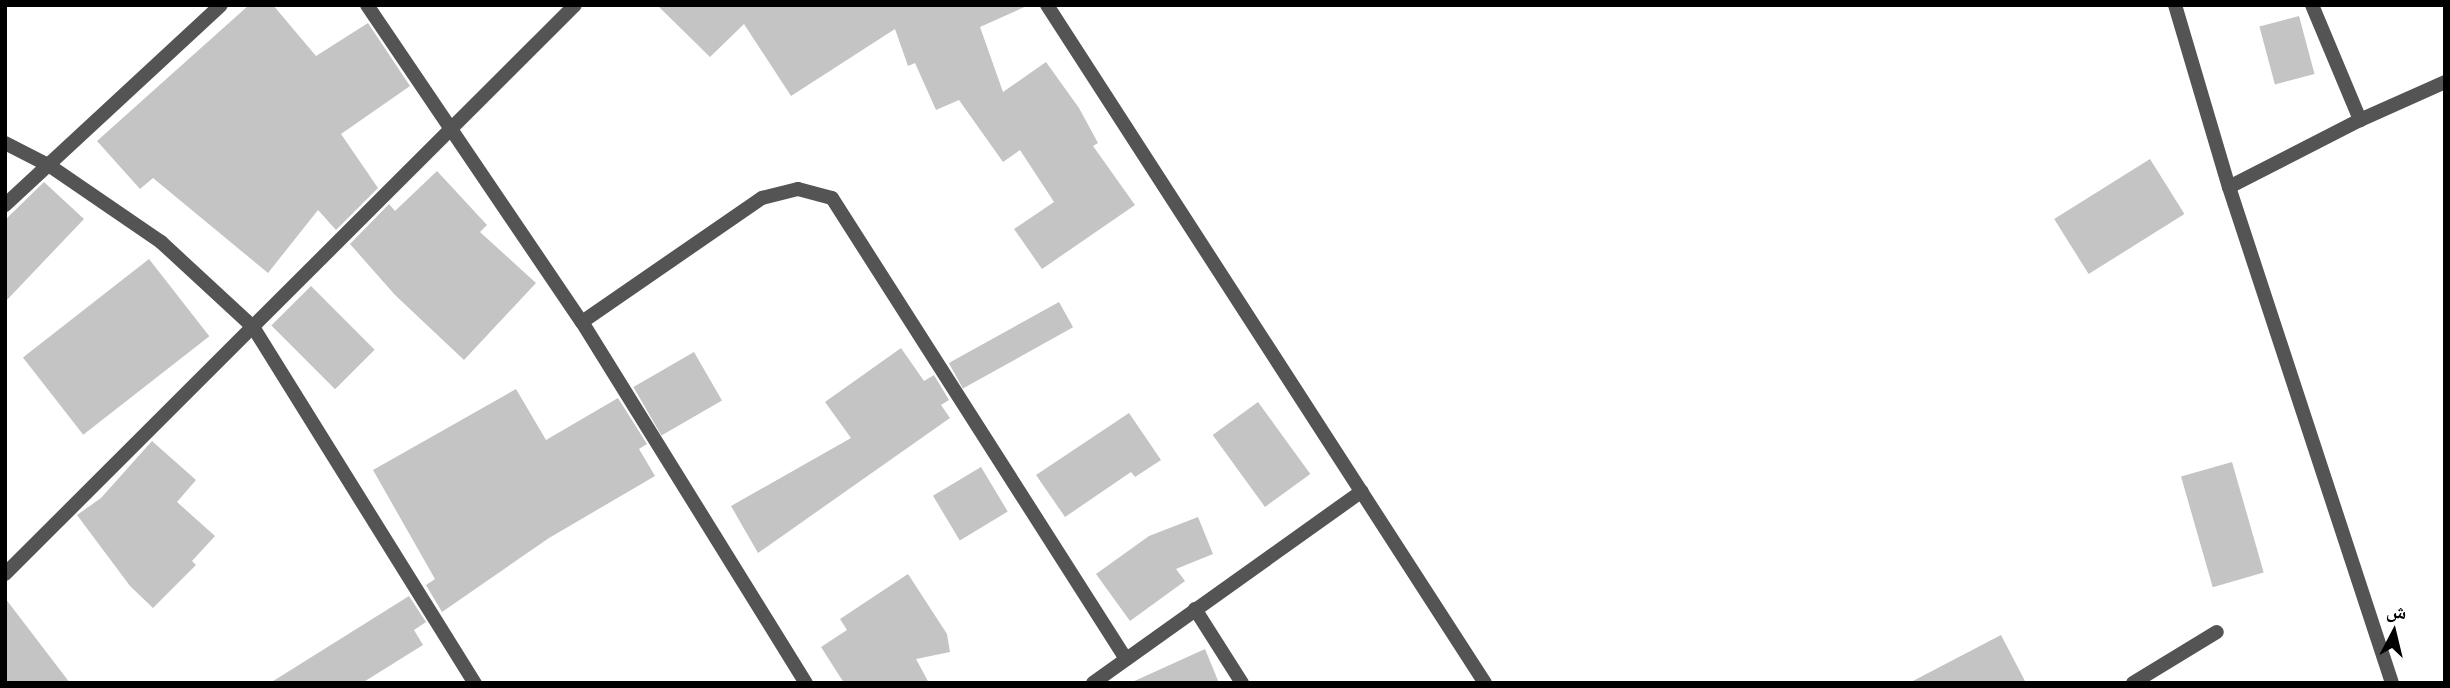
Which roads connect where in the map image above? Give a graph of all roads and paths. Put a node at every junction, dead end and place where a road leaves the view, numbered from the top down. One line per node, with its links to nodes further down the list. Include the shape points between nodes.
1 (221, 5): 11 (street)
2 (367, 5): 9 (street)
3 (575, 5): 9 (street)
4 (1047, 5): 16 (street)
5 (2175, 5): 12 (street)
6 (2312, 5): 8 (street)
7 (2445, 82): 8 (street)
8 (2360, 120): 12 (street)
9 (453, 131): 14 (street); 15 (street)
10 (5, 143): 11 (street)
11 (50, 166): 13 (street); 15 (street, via 161,242)
12 (2229, 187): 27 (street)
13 (5, 205)
14 (582, 321): 20 (street, via 762,198 798,189 832,198); 22 (street)
15 (253, 327): 17 (street); 21 (street)
16 (1362, 491): 18 (street); 25 (street)
17 (5, 574)
18 (1195, 609): 20 (street); 24 (street)
19 (2217, 632): 26 (street)
20 (1126, 659): 23 (street)
21 (475, 683)
22 (806, 683)
23 (1093, 683)
24 (1242, 683)
25 (1485, 683)
26 (2133, 683)
27 (2392, 683)

